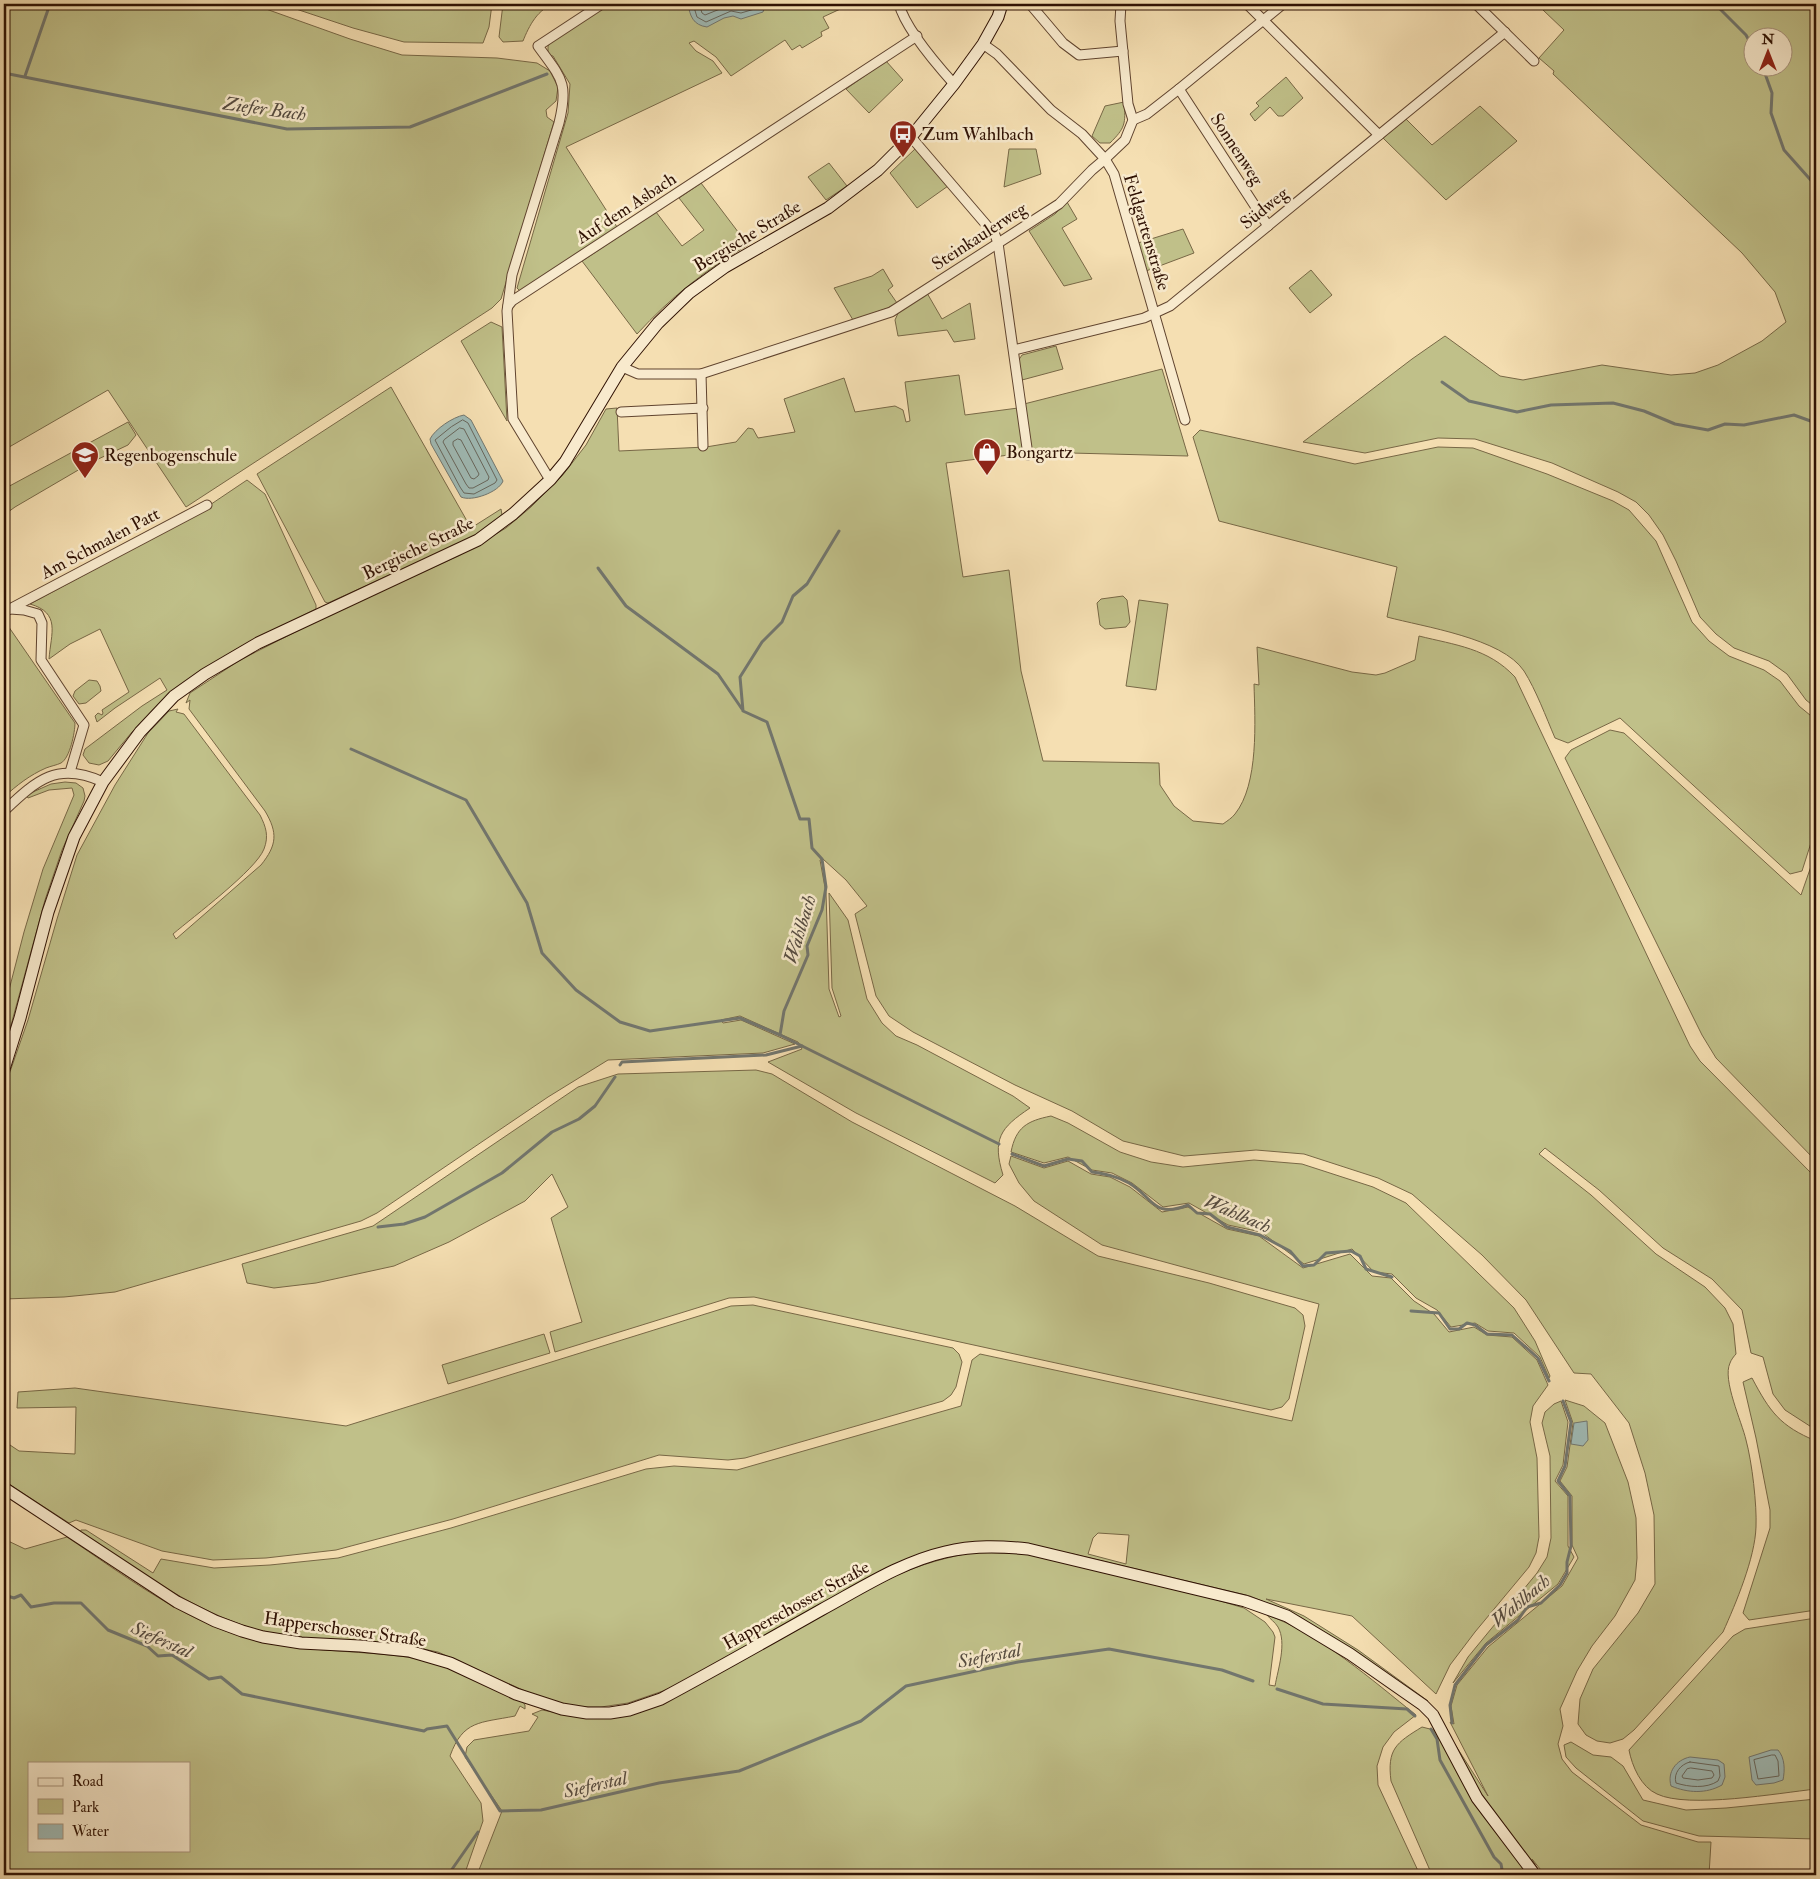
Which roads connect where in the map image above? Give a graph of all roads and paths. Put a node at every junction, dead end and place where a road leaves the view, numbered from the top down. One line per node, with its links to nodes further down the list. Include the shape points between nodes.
1 (602, 4): 23 (street, via 538,46 557,70 564,85 564,97 512,275)
2 (899, 4): 11 (street)
3 (1002, 4): 12 (street, Bergische Straße)
4 (1030, 4): 13 (street, via 1063,43 1079,55)
5 (1121, 4): 13 (street)
6 (1246, 4): 9 (street)
7 (1283, 4): 9 (street)
8 (1476, 4): 10 (street)
9 (1263, 20): 16 (street); 18 (street)
10 (1505, 32): 14 (street); 18 (street, Südweg)
11 (917, 36): 15 (street); 23 (street, Auf dem Asbach)
12 (984, 44): 15 (street, Bergische Straße); 20 (street, Feldgartenstraße)
13 (1123, 51): 17 (street, via 1128,104)
14 (1534, 61)
15 (954, 84): 19 (street, Bergische Straße)
16 (1179, 89): 17 (street); 21 (street, Sonnenweg)
17 (1133, 120): 20 (street, Steinkaulerweg, via 1125,140)
18 (1379, 135): 21 (street, Südweg)
19 (911, 137): 22 (street, via 995,235); 26 (street, Bergische Straße, via 878,170 842,198 724,267 689,293)
20 (1105, 159): 22 (street, Steinkaulerweg, via 1059,204); 24 (street, Feldgartenstraße, via 1114,174)
21 (1268, 226): 24 (street, Südweg, via 1170,306)
22 (998, 243): 25 (street); 27 (street, Steinkaulerweg, via 891,312)
23 (508, 306): 33 (street, via 513,419)
24 (1154, 314): 25 (street, Südweg); 30 (street, Feldgartenstraße)
25 (1014, 350): 32 (street)
26 (622, 367): 27 (street, Steinkaulerweg, via 638,374); 33 (street, Bergische Straße, via 581,437)
27 (700, 374): 28 (street)
28 (703, 408): 29 (street); 31 (street)
29 (621, 412)
30 (1185, 420)
31 (704, 446)
32 (1028, 455)
33 (550, 480): 37 (street, Bergische Straße, via 478,540 258,643 205,674 174,696 140,732)
34 (207, 505): 35 (street, Am Schmalen Patt)
35 (6, 611): 36 (street, Am Schmalen Patt, via 24,610 38,614 42,623 41,660 84,725)
36 (70, 772): 37 (street); 38 (street, via 52,775 30,786)
37 (103, 782): 39 (street, Bergische Straße, via 70,846)
38 (4, 811)
39 (4, 1069)
40 (4, 1488): 41 (street, Happerschosser Straße, via 177,1602 215,1621 263,1637 300,1643 409,1651 450,1663 535,1701 587,1713 629,1710 661,1699 880,1577 921,1559 970,1547 1028,1549 1245,1601 1287,1616 1350,1654 1423,1705 1433,1715 1476,1798)
41 (1536, 1875)

